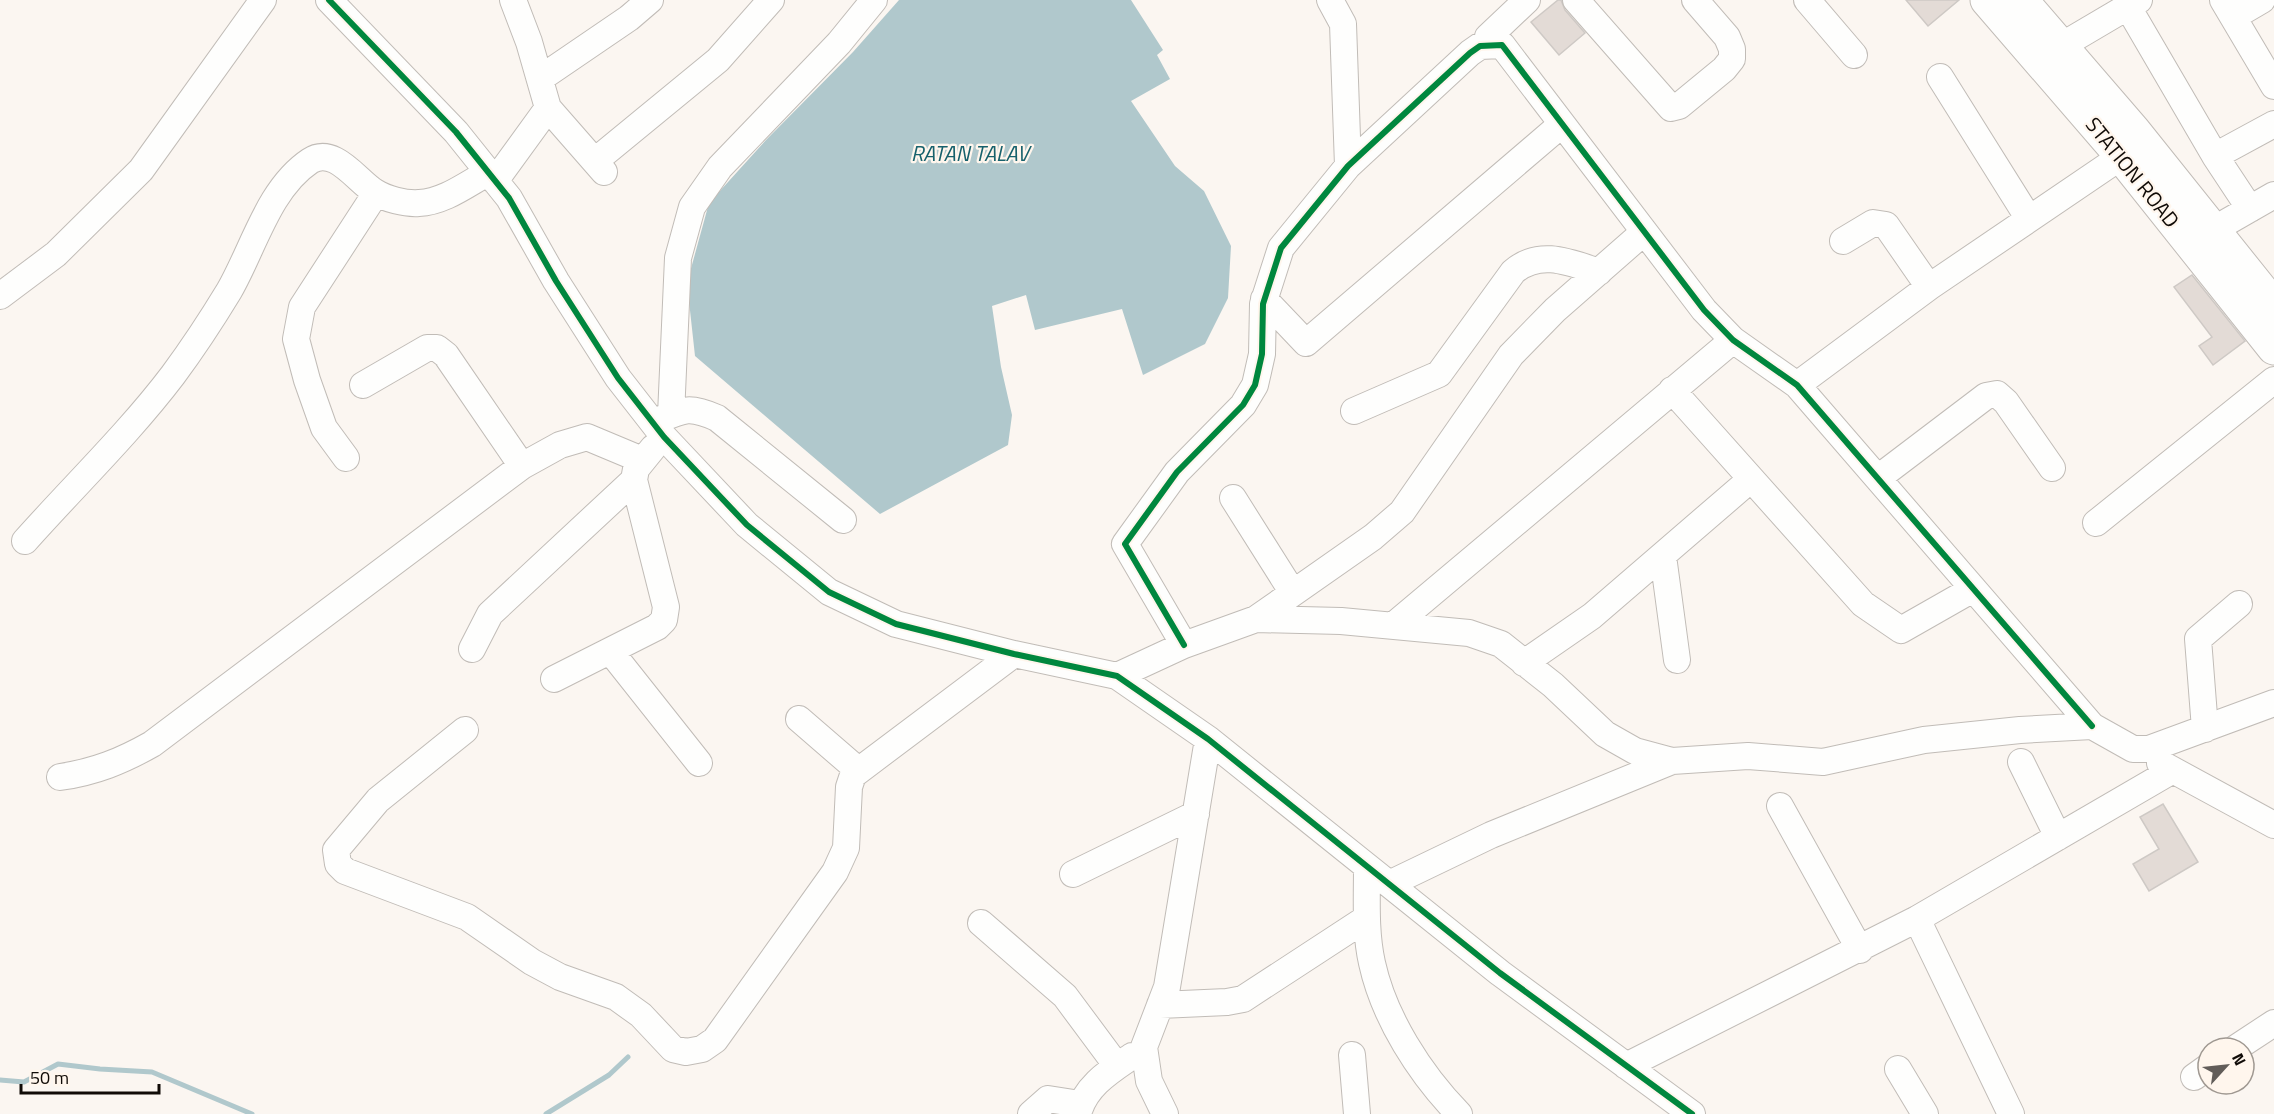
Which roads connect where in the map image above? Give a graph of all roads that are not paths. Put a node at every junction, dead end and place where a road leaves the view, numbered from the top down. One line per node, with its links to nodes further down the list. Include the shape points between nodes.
1 (262, 0): 38 (street, via 141,170 56,254)
2 (329, 0): 28 (street, via 456,132)
3 (650, 0): 20 (street)
4 (771, 0): 22 (street, via 718,60 600,167)
5 (874, 0): 48 (street, via 839,43 720,167 692,207 678,258)
6 (1330, 0): 27 (street, via 1343,24)
7 (1527, 0): 16 (street, via 1488,37)
8 (1576, 0): 9 (street, via 1671,108 1732,59 1727,37)
9 (1695, 0)
10 (1807, 0): 18 (street)
11 (2262, 0): 15 (street)
12 (516, 1): 20 (street)
13 (1998, 1): 17 (main road, STATION ROAD); 25 (main road, STATION ROAD)
14 (2134, 3): 17 (street); 26 (street)
15 (2228, 9): 21 (street)
16 (1489, 44): 23 (street, via 1502,45); 27 (street, via 1470,53)
17 (2061, 46): 33 (main road, STATION ROAD)
18 (1854, 55)
19 (1940, 77): 32 (street)
20 (541, 78): 22 (street)
21 (2274, 86)
22 (548, 108): 28 (street)
23 (1562, 124): 34 (street); 39 (street, via 1306,343)
24 (2274, 124): 26 (street)
25 (2122, 156): 32 (street); 42 (main road, STATION ROAD)
26 (2215, 156): 31 (street)
27 (1348, 166): 39 (street, via 1281,248)
28 (492, 176): 29 (street, via 440,199 418,203); 48 (street, via 509,198 589,335)
29 (376, 193): 49 (street, via 302,307 296,339 324,428); 58 (street, via 327,157 312,160 293,176 229,290 174,374)
30 (2274, 195): 31 (street)
31 (2250, 209): 33 (street)
32 (2029, 219): 37 (street)
33 (2213, 230): 40 (main road, STATION ROAD)
34 (1644, 232): 36 (street); 41 (street, via 1704,310)
35 (1843, 241): 37 (street, via 1873,224 1886,225)
36 (1599, 272): 47 (street, via 1568,261 1525,262 1513,272 1439,374); 61 (street, via 1511,355 1402,512)
37 (1929, 287): 45 (street)
38 (0, 296)
39 (1264, 299): 65 (street, via 1262,354 1255,385 1243,405 1177,472 1125,544)
40 (2274, 306)
41 (1733, 340): 45 (street); 46 (street)
42 (2274, 348)
43 (2274, 380): 57 (street)
44 (363, 385): 50 (street, via 427,348 437,348 446,355)
45 (1797, 385): 53 (street)
46 (1672, 390): 54 (street); 64 (street)
47 (1354, 411)
48 (662, 425): 52 (street); 56 (street, via 684,409 717,418); 68 (street, via 747,525 830,592 896,624)
49 (346, 458)
50 (522, 466): 52 (street, via 560,445 587,437); 85 (street, via 152,744 119,763)
51 (2052, 468): 53 (street, via 1997,394 1986,396)
52 (638, 470): 66 (street, via 490,614); 67 (street, via 666,606 664,620)
53 (1878, 478): 60 (street)
54 (1751, 479): 59 (street); 60 (street, via 1863,604 1901,630)
55 (1233, 498): 61 (street)
56 (843, 520)
57 (2096, 523)
58 (25, 541)
59 (1663, 556): 69 (street); 70 (street, via 1592,616)
60 (1973, 589): 75 (street)
61 (1293, 593): 63 (street)
62 (2240, 604): 76 (street, via 2198,639)
63 (1256, 619): 64 (street); 65 (street)
64 (1394, 625): 70 (street, via 1469,633 1501,644)
65 (1185, 645): 71 (street)
66 (472, 649)
67 (611, 652): 72 (street); 82 (street)
68 (1014, 654): 71 (street); 83 (street)
69 (1677, 660)
70 (1524, 663): 80 (street, via 1605,734 1635,751)
71 (1117, 676): 78 (street)
72 (555, 679)
73 (2274, 703): 76 (street)
74 (799, 719): 83 (street)
75 (2092, 726): 79 (street); 80 (street, via 1924,740 1823,762 1748,756)
76 (2205, 729): 79 (street, via 2149,749)
77 (465, 730): 83 (street, via 378,800 336,850 338,864 468,917 532,962 560,977 616,997 641,1015 673,1048 686,1052 715,1041 835,872 847,838 850,781)
78 (1208, 739): 87 (street); 90 (street)
79 (2133, 749): 84 (street)
80 (1672, 761): 92 (street, via 1502,831)
81 (2021, 762): 89 (street)
82 (699, 763)
83 (858, 770)
84 (2173, 770): 88 (street); 89 (street)
85 (60, 777)
86 (1780, 806): 96 (street)
87 (1196, 814): 91 (street); 97 (street, via 1167,987)
88 (2274, 825)
89 (2058, 837): 94 (street)
90 (1367, 867): 92 (street); 93 (street)
91 (1073, 874)
92 (1389, 884): 103 (street)
93 (1368, 918): 97 (street, via 1243,999); 109 (street, via 1372,964 1387,1008 1412,1053)
94 (1917, 919): 96 (street); 112 (street)
95 (981, 923): 102 (street, via 1065,996)
96 (1860, 950): 103 (street)
97 (1160, 1005): 100 (street)
98 (2274, 1023): 99 (street)
99 (2254, 1036)
100 (1144, 1047): 102 (street); 107 (street, via 1149,1081)
101 (1352, 1056): 108 (street)
102 (1117, 1066): 105 (street, via 1093,1086)
103 (1626, 1066): 110 (street)
104 (1898, 1069): 111 (street)
105 (1079, 1109): 106 (street, via 1048,1100)
106 (1031, 1114)
107 (1165, 1114)
108 (1357, 1114)
109 (1459, 1114)
110 (1692, 1114)
111 (1925, 1114)
112 (2011, 1114)

